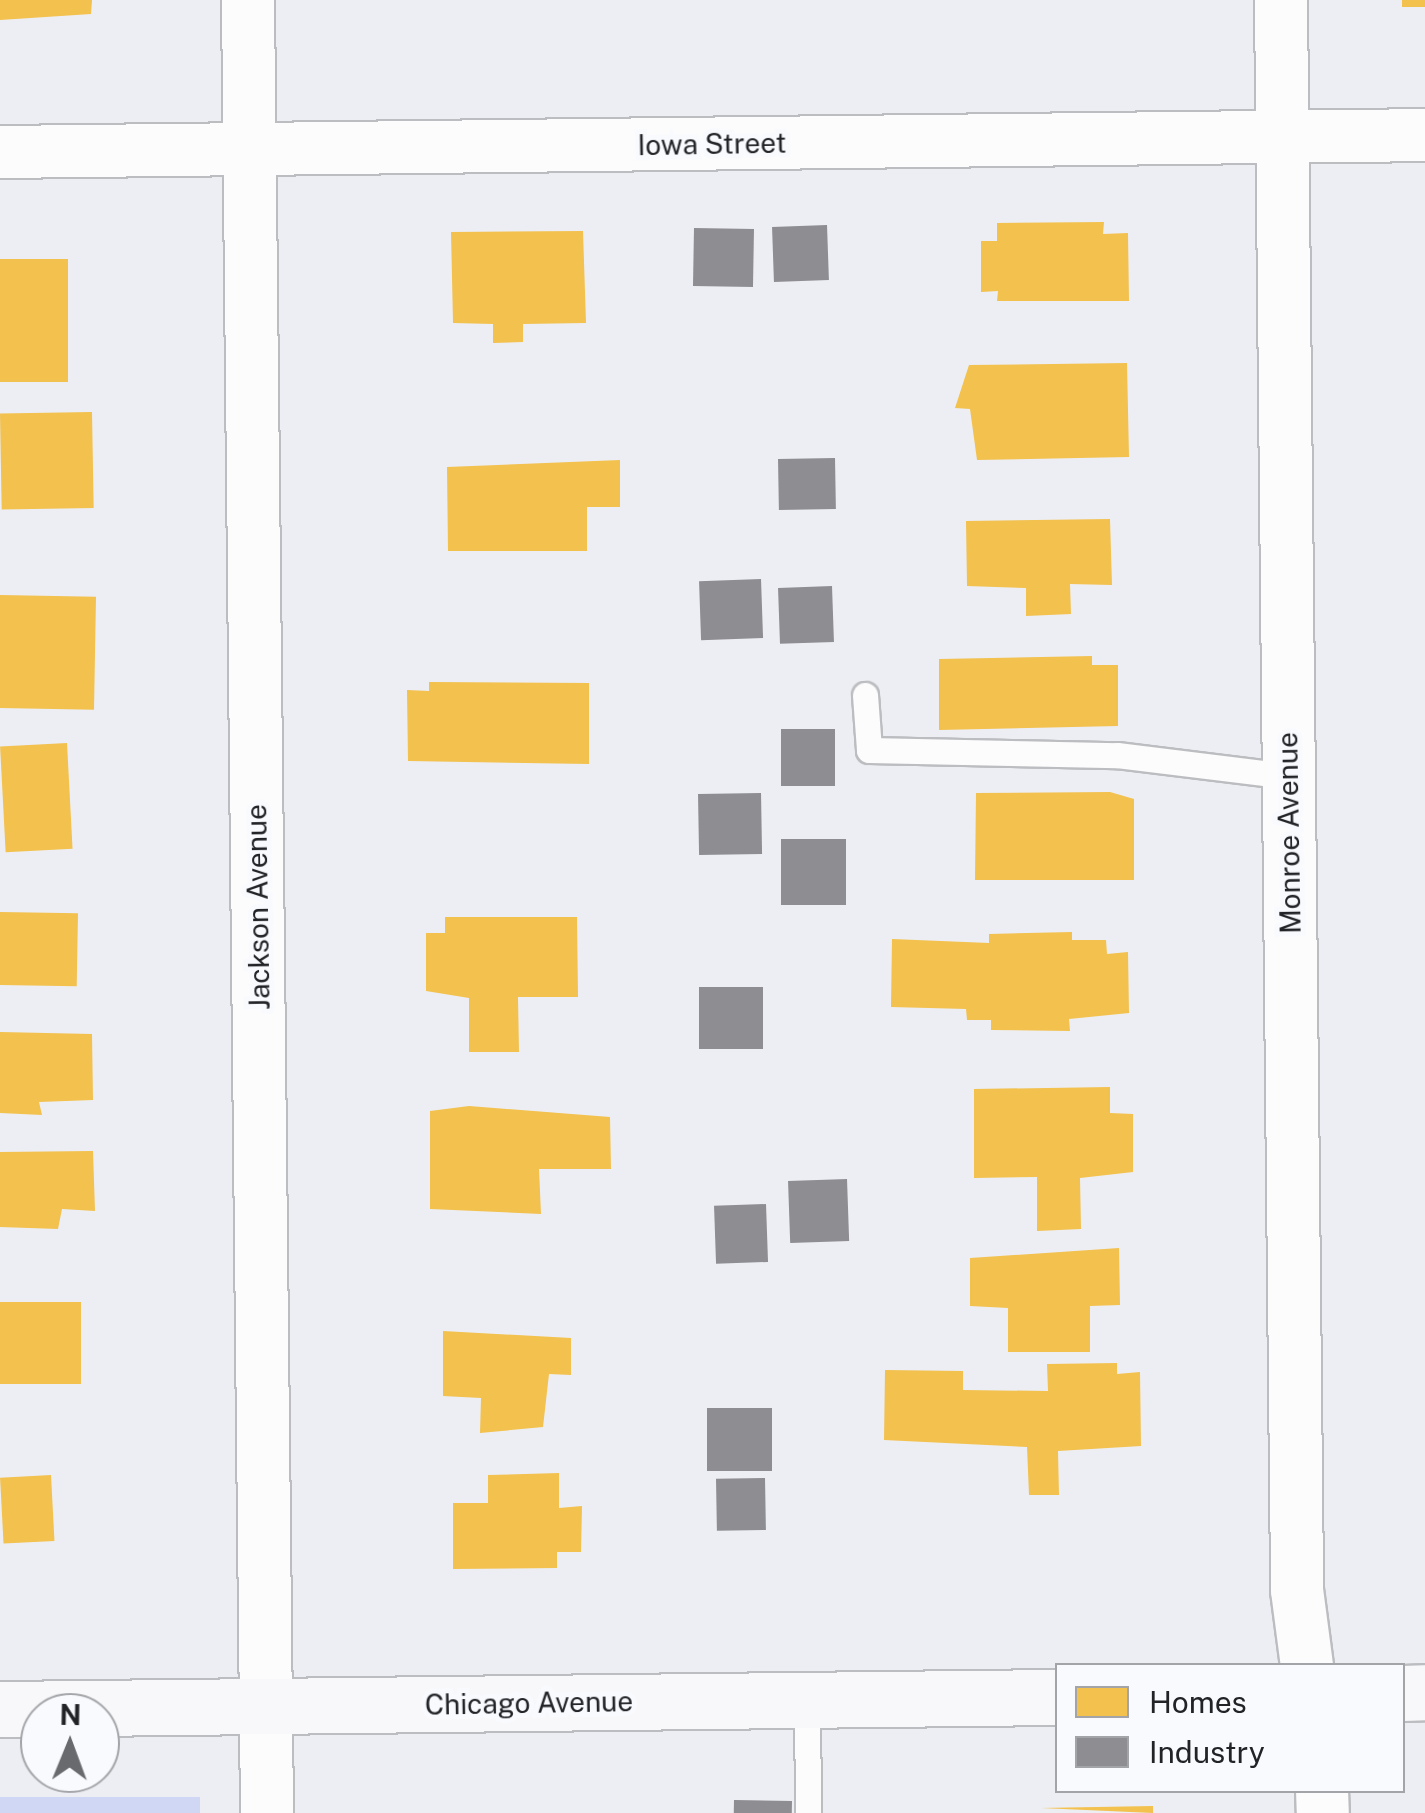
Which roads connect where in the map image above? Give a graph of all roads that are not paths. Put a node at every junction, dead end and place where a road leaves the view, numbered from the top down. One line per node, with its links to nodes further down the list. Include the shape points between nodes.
1 (248, 0): 5 (street, Jackson Avenue)
2 (1281, 0): 4 (street, Monroe Avenue)
3 (1425, 136): 4 (street, Iowa Street)
4 (1283, 137): 5 (street, Iowa Street); 8 (street, Monroe Avenue)
5 (250, 149): 6 (street, Iowa Street); 12 (street, Jackson Avenue)
6 (0, 152)
7 (865, 695): 8 (lane, via 869,750 1117,755)
8 (1289, 776): 9 (street, Monroe Avenue, via 1298,1590)
9 (1306, 1663)
10 (1055, 1697): 11 (main road, Chicago Avenue)
11 (807, 1700): 12 (main road, Chicago Avenue); 15 (lane)
12 (266, 1706): 13 (main road, Chicago Avenue); 14 (street, Jackson Avenue)
13 (0, 1709)
14 (267, 1813)
15 (808, 1813)

